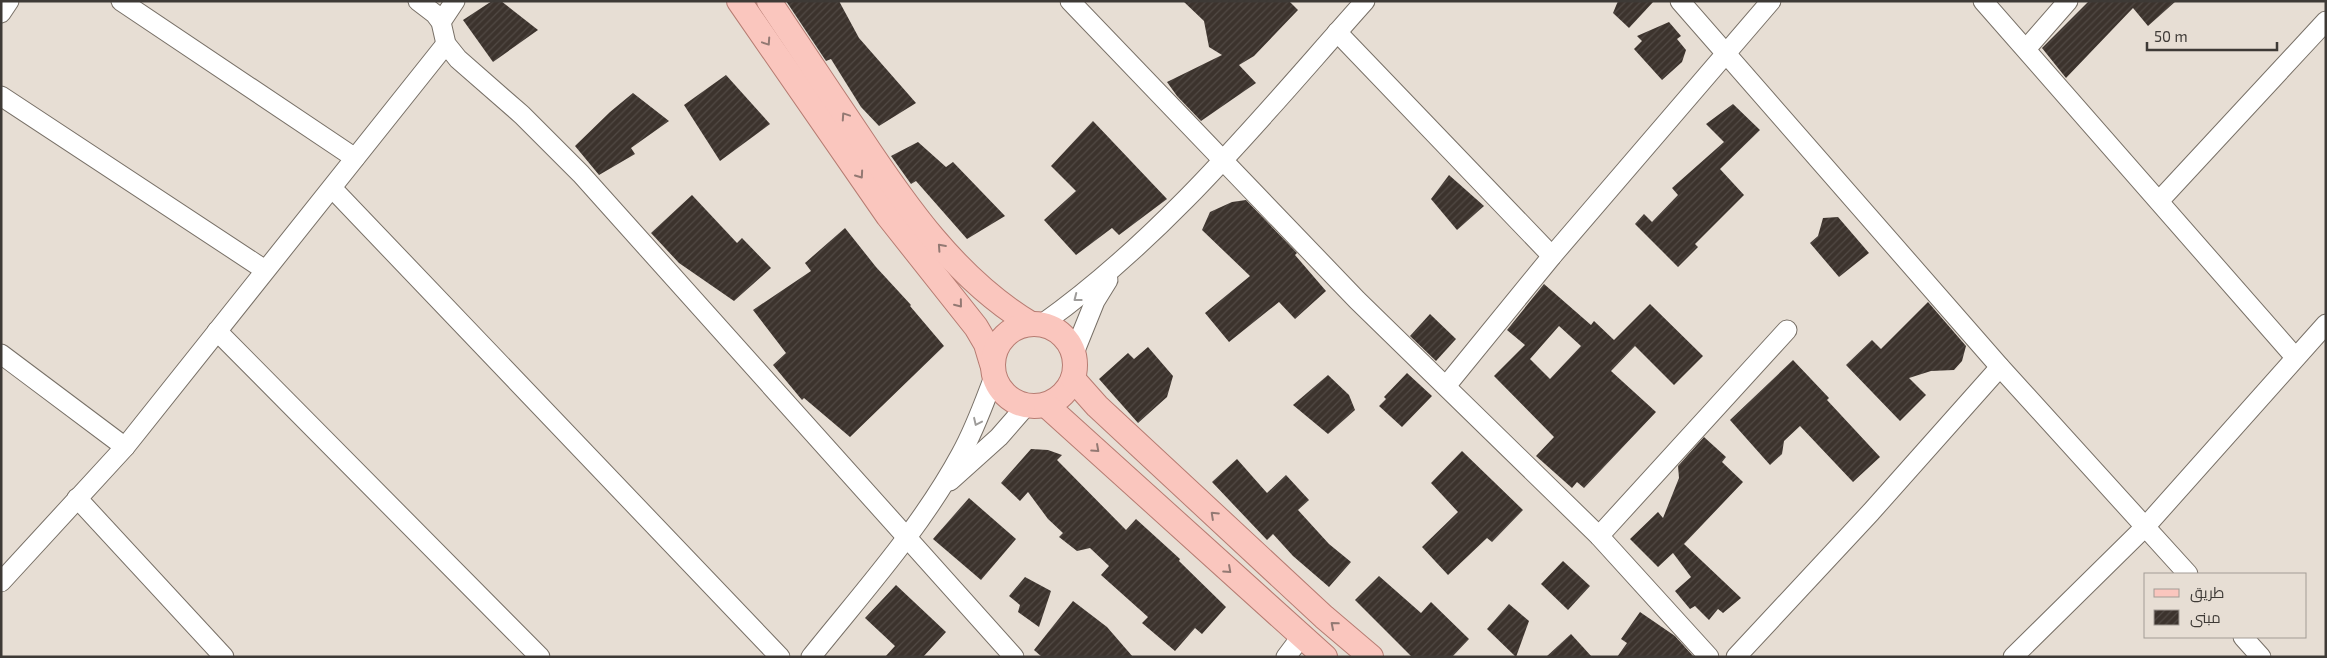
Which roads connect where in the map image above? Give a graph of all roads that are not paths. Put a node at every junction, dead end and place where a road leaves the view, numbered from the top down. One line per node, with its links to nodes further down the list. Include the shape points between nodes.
1 (9, 1): 13 (street)
2 (121, 1): 21 (street)
3 (418, 1): 15 (street)
4 (455, 1): 15 (street)
5 (739, 1): 31 (main road, one-way to 31, via 888,216)
6 (770, 1): 28 (main road, one-way to 6, via 946,252 905,203)
7 (1070, 1): 22 (street)
8 (1365, 1): 16 (street)
9 (1680, 1): 19 (street)
10 (1771, 1): 19 (street)
11 (1983, 1): 18 (street)
12 (2068, 1): 18 (street)
13 (1, 13)
14 (2326, 21): 24 (street)
15 (441, 22): 17 (street)
16 (1337, 32): 22 (street); 26 (street)
17 (446, 44): 21 (street); 49 (street, via 581,174)
18 (2026, 49): 24 (street)
19 (1725, 54): 26 (street); 37 (street)
20 (1, 96): 27 (street)
21 (355, 158): 23 (street)
22 (1222, 161): 25 (street); 40 (street)
23 (332, 188): 27 (street); 56 (street)
24 (2160, 200): 36 (street)
25 (1128, 255): 29 (street, one-way to 29, via 1086,291); 34 (street, via 1095,301)
26 (1552, 256): 40 (street)
27 (265, 270): 33 (street)
28 (998, 302): 29 (main road); 31 (main road, via 989,317)
29 (1036, 324): 34 (main road, via 1062,334); 38 (main road, via 1019,326 1008,332 994,352)
30 (2326, 324): 36 (street)
31 (976, 327): 38 (main road, via 986,344)
32 (1787, 330): 48 (street)
33 (218, 331): 44 (street); 55 (street)
34 (1074, 353): 39 (main road)
35 (1, 354): 44 (street)
36 (2295, 357): 47 (street)
37 (2000, 367): 47 (street); 63 (street, via 1872,512)
38 (993, 370): 41 (main road, via 1001,390 1012,400); 45 (street, one-way to 45, via 972,432)
39 (1073, 379): 41 (main road, via 1058,399); 42 (main road)
40 (1446, 386): 48 (street)
41 (1036, 405): 43 (main road); 45 (street)
42 (1097, 406): 43 (main road, via 1082,409 1074,423); 61 (main road, one-way to 42)
43 (1076, 430): 52 (main road, one-way to 52)
44 (125, 447): 46 (street)
45 (938, 491): 49 (street)
46 (76, 498): 51 (street); 54 (street)
47 (2146, 526): 50 (street); 64 (street)
48 (1599, 536): 62 (street)
49 (906, 537): 57 (street); 58 (street)
50 (2187, 573)
51 (1, 582)
52 (1301, 637): 59 (street); 60 (main road)
53 (2244, 638): 65 (street)
54 (224, 657)
55 (540, 657)
56 (780, 657)
57 (811, 657)
58 (1014, 657)
59 (1286, 657)
60 (1325, 657)
61 (1371, 657)
62 (1709, 657)
63 (1736, 657)
64 (2013, 657)
65 (2261, 657)

